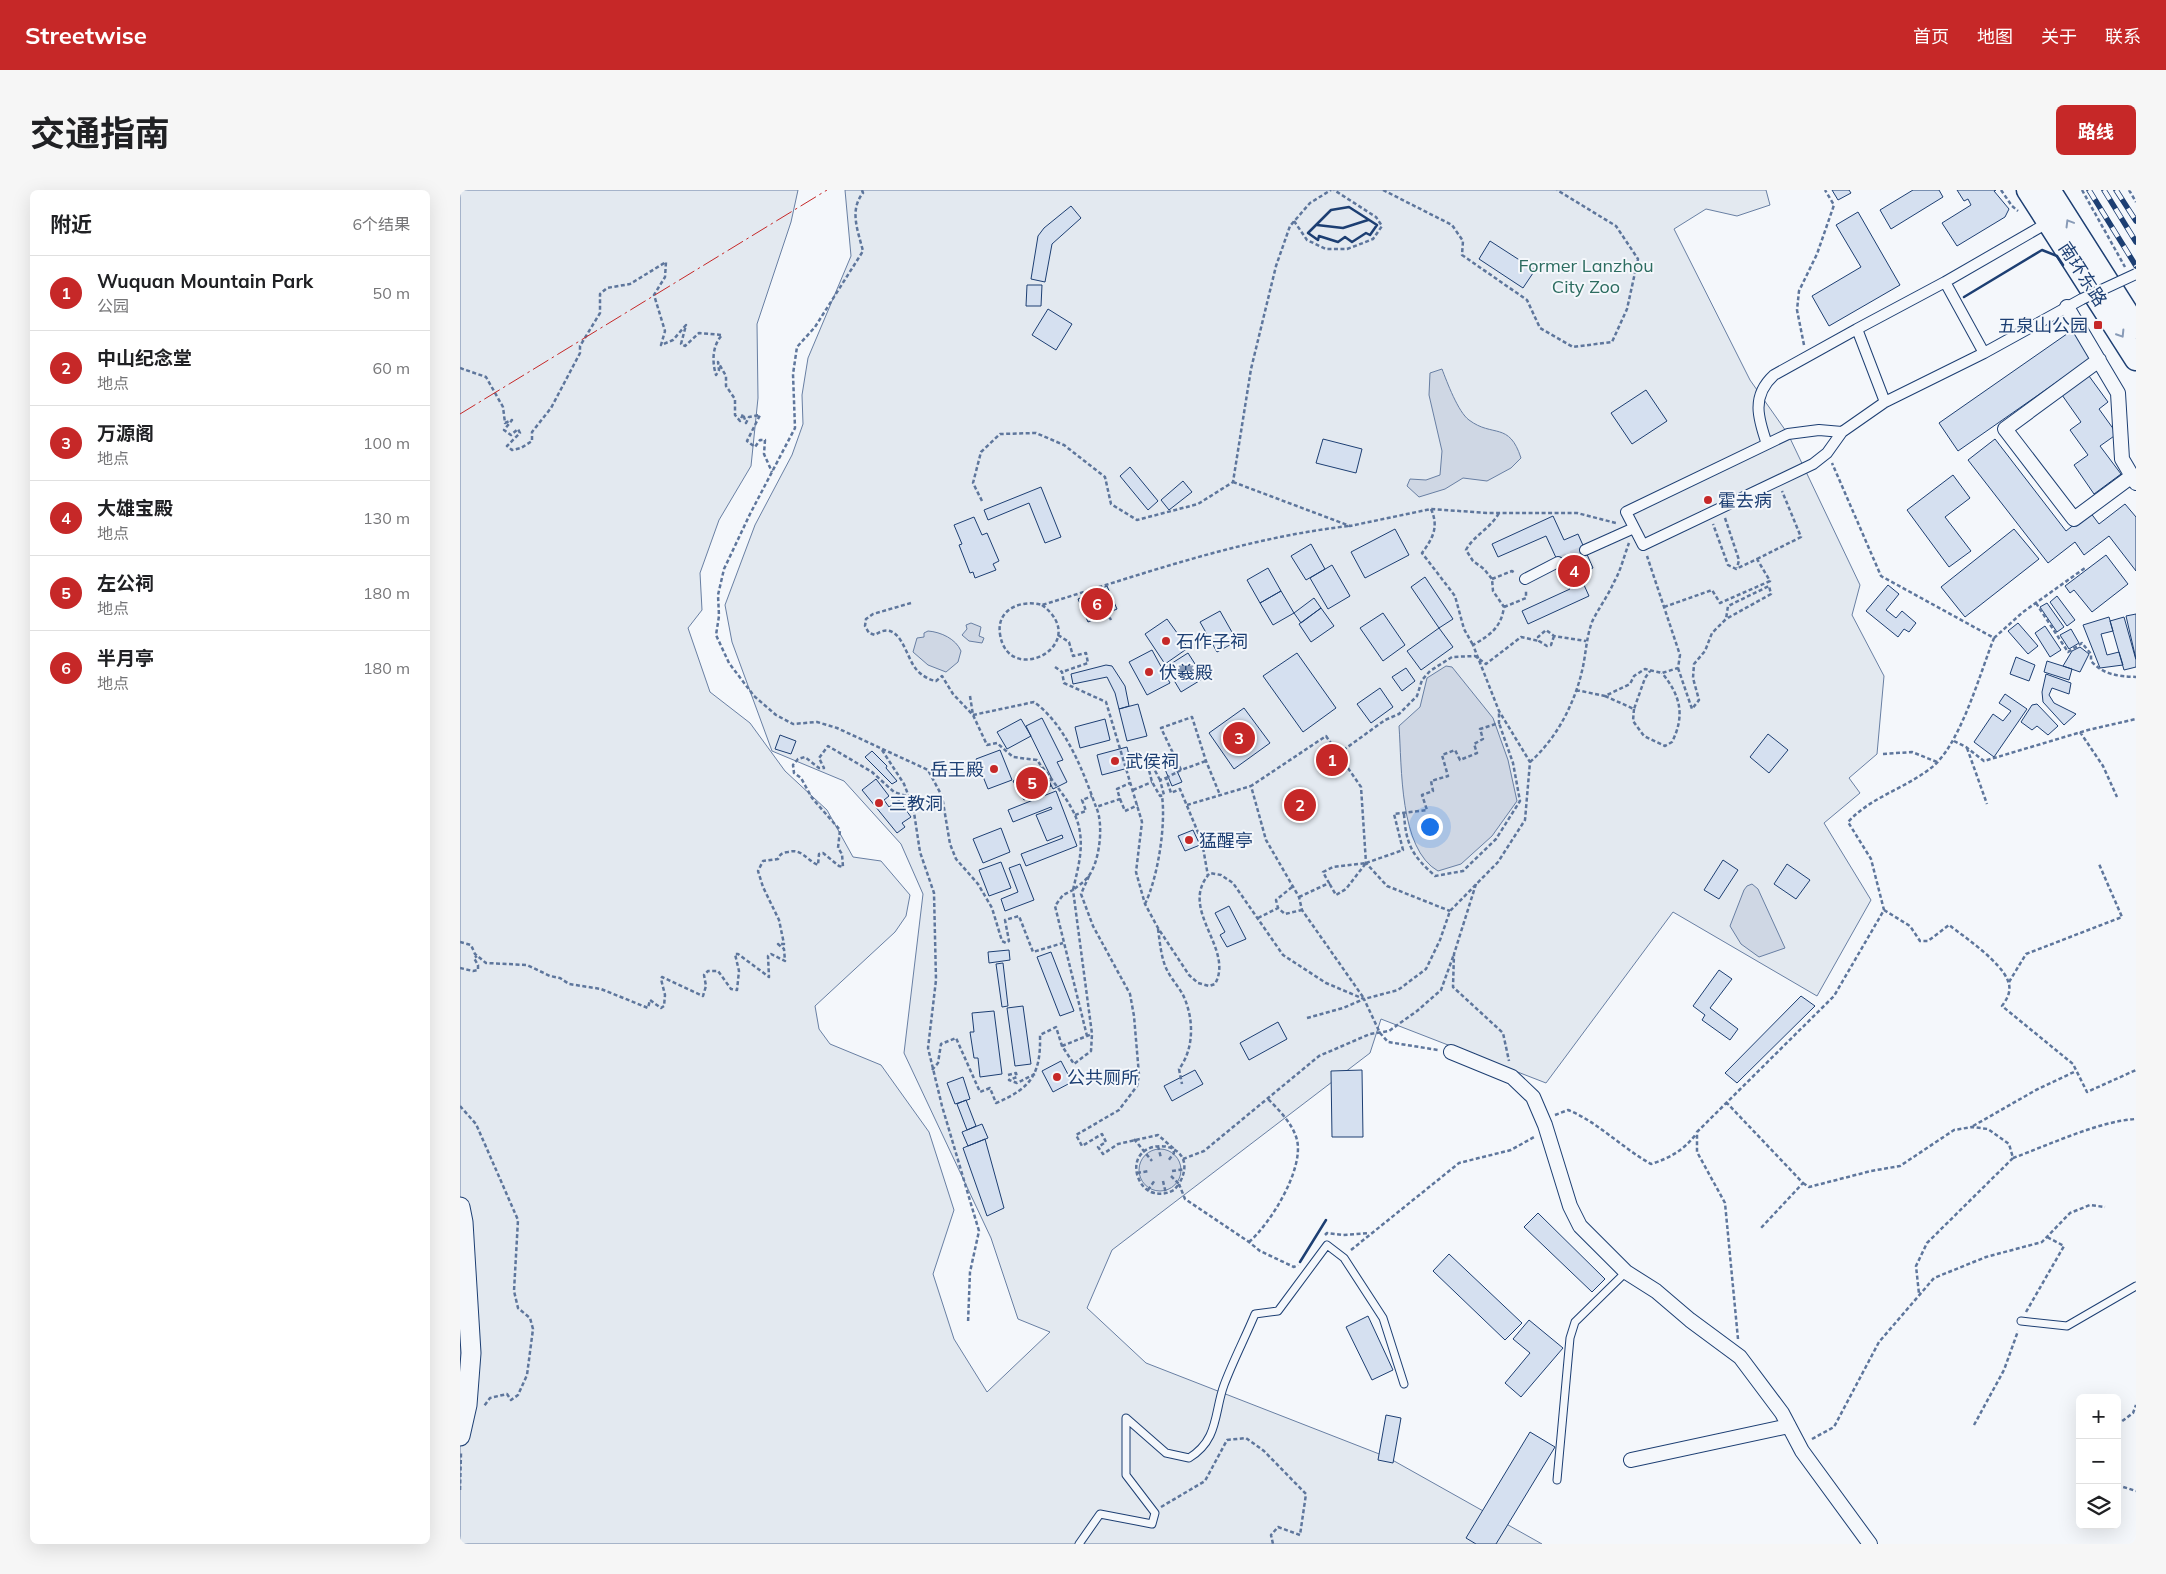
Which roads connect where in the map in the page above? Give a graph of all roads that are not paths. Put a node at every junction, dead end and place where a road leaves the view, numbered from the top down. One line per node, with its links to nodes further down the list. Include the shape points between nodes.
1 (2028, 190): 3 (highway, 南环东路)
2 (2049, 190): 7 (highway, 南环东路, one-way to 2)
3 (2049, 222): 5 (street); 10 (highway, 南环东路, one-way to 10)
4 (2136, 274): 6 (street, bridge)
5 (1945, 282): 8 (street); 9 (street)
6 (2067, 307): 9 (street); 11 (street)
7 (2136, 327)
8 (1857, 329): 12 (street); 14 (street, via 1774,375 1763,385 1760,416)
9 (1984, 353): 12 (street)
10 (2136, 359)
11 (2099, 360): 15 (street, via 2118,393 2122,459); 15 (street, via 2005,429 2074,519)
12 (1885, 402): 13 (street)
13 (1842, 432): 14 (street, via 1819,430 1788,434); 16 (street, via 1827,453 1813,464 1643,545)
14 (1767, 444): 16 (street, via 1626,512)
15 (2134, 480)
16 (1634, 528): 17 (street)
17 (1585, 550)
18 (1558, 562): 19 (street)
19 (1525, 579)
20 (1451, 1052): 22 (street, via 1512,1077 1533,1097 1580,1226)
21 (460, 1207): 27 (main road, via 472,1353)
22 (1626, 1272): 26 (street, via 1656,1291 1740,1357); 29 (lane, via 1575,1322 1572,1330)
23 (2136, 1286): 24 (lane, via 2066,1326)
24 (2021, 1321)
25 (1404, 1384): 30 (lane, via 1383,1318 1344,1258 1327,1245 1278,1310 1255,1314 1223,1386 1217,1422 1199,1452 1189,1458 1166,1453 1126,1418 1126,1474 1154,1512 1152,1524 1100,1514)
26 (1789, 1426): 28 (street); 31 (street)
27 (462, 1447)
28 (1630, 1460)
29 (1557, 1480)
30 (1079, 1544)
31 (1870, 1544)

